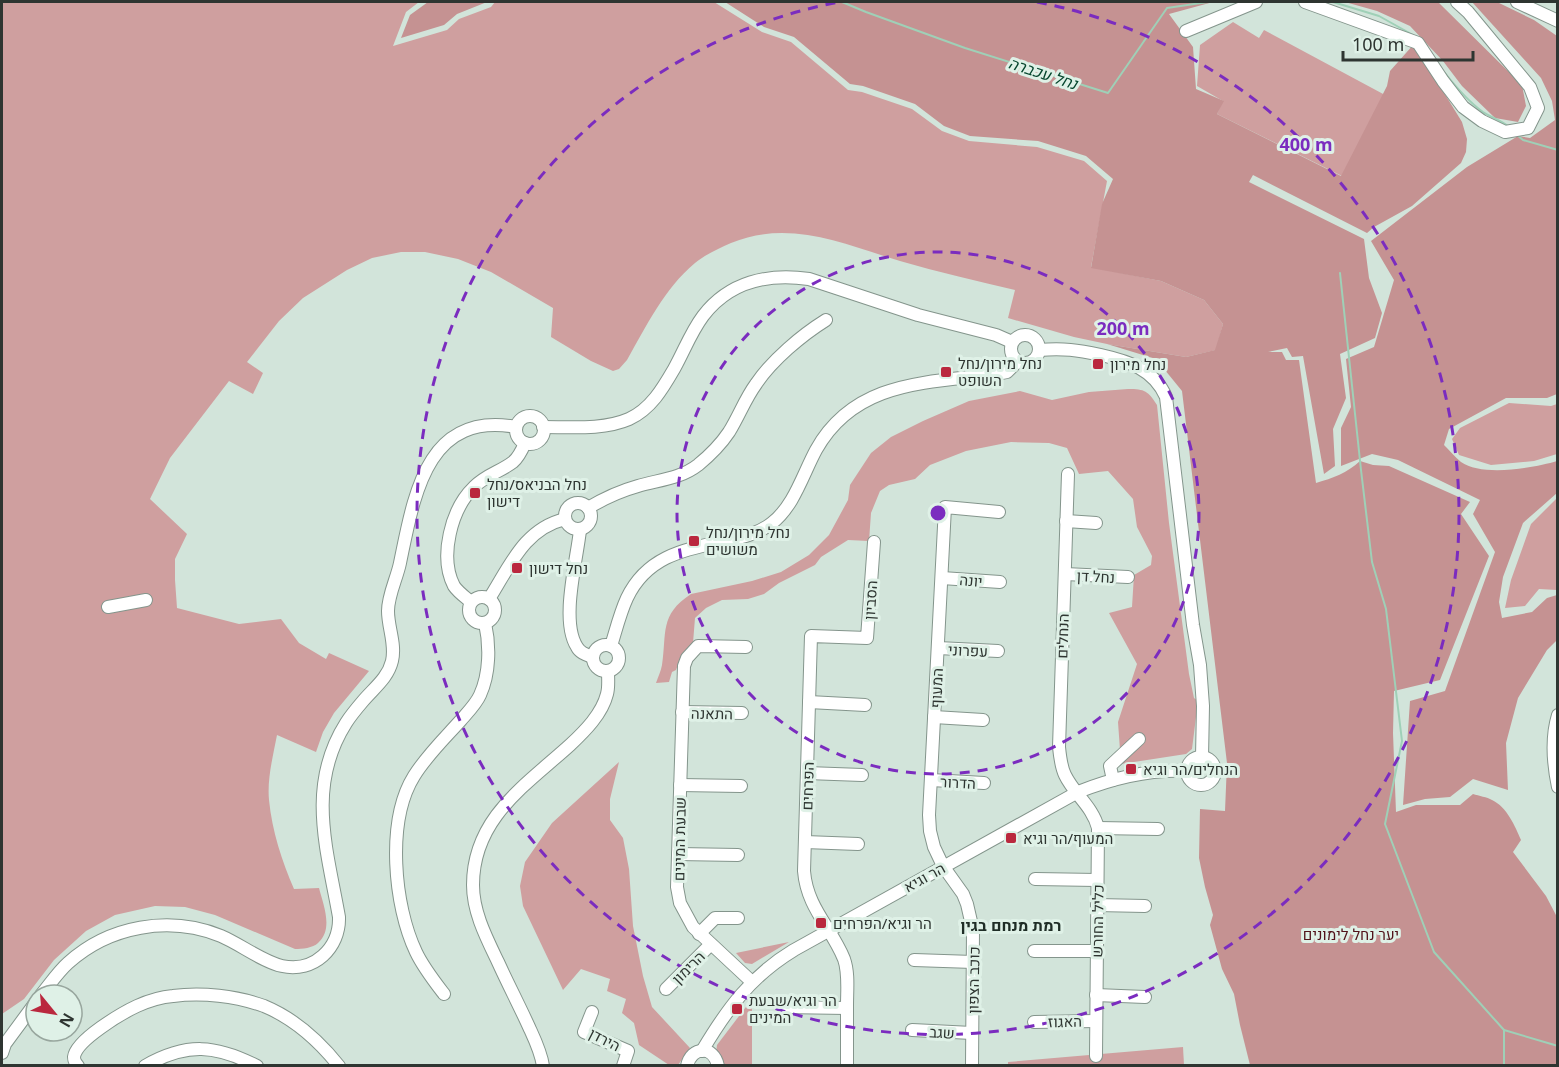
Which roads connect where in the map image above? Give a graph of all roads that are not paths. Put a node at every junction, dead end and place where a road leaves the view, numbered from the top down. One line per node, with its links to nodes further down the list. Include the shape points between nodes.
1 (1256, 2): 6 (street)
2 (1305, 2): 3 (street, via 1418,43 1463,107 1482,122 1511,131 1528,128 1538,108 1530,87)
3 (1457, 2)
4 (1517, 2): 5 (street)
5 (1557, 21)
6 (1186, 31)
7 (826, 320): 15 (street, via 801,336 767,369 729,433 697,466 678,476 634,487)
8 (1012, 342): 9 (street, via 1018,336 1028,335 1035,338); 10 (street, via 1011,354); 12 (street, via 809,279 758,279 727,294 703,316 664,386 635,416 601,426)
9 (1039, 350): 10 (street, via 1031,363); 47 (street, via 1070,349 1130,363 1146,371 1163,389 1200,665)
10 (1017, 362): 32 (street, via 1007,372 892,389 849,411 826,433 789,503 774,521 745,537 679,551 649,569 627,598)
11 (516, 427): 12 (street, via 529,416 539,420); 13 (street, via 518,438); 78 (street, via 477,426 461,433 439,450 423,476 389,600 391,666 354,711 327,764 322,818 339,929 330,949 305,965 283,966 209,932 182,926 151,926 100,940 66,964)
12 (543, 427): 13 (street, via 538,441)
13 (525, 443): 28 (street, via 513,462 472,488 454,521 448,540 450,574 455,588)
14 (1068, 474): 18 (street, הנחלים)
15 (588, 508): 17 (street, via 574,503 565,512); 20 (street, via 589,523)
16 (999, 512): 24 (street, המעוף, via 945,507)
17 (565, 519): 20 (street, via 570,527); 26 (street, via 536,531)
18 (1066, 521): 19 (street); 22 (street, הנחלים)
19 (1096, 523)
20 (580, 530): 36 (street, via 569,612 576,646)
21 (874, 542): 31 (street, הסביון, via 867,638)
22 (1065, 574): 23 (street, נחל דן); 57 (street, הנחלים, via 1059,747 1065,775)
23 (1128, 577)
24 (942, 578): 25 (street, יונה); 34 (street, המעוף)
25 (1000, 582)
26 (489, 598): 28 (street, via 480,596); 30 (street, via 495,610)
27 (146, 600): 29 (street)
28 (471, 602): 30 (street, via 471,618)
29 (108, 607)
30 (485, 623): 80 (street, via 488,659 480,695 413,777 403,798 398,825 397,886 402,912 417,955)
31 (811, 636): 38 (street, הפרחים)
32 (611, 646): 36 (street, via 597,648); 37 (street, via 619,660)
33 (746, 648): 40 (street, שבעת המינים, via 698,646 684,666)
34 (938, 648): 35 (street, עפרוני); 43 (street, המעוף)
35 (998, 651)
36 (592, 657): 37 (street, via 598,669)
37 (608, 671): 98 (street, via 607,694 597,714 581,735 498,812 476,855 473,886 480,922)
38 (809, 702): 39 (street); 49 (street, הפרחים)
39 (865, 705)
40 (682, 712): 41 (street, התאנה); 54 (street, שבעת המינים)
41 (742, 713)
42 (1557, 714): 46 (street)
43 (934, 717): 44 (street); 51 (street, המעוף)
44 (983, 720)
45 (1139, 739): 52 (street, via 1110,766)
46 (1556, 741): 56 (street)
47 (1202, 757): 48 (street, via 1190,762); 48 (street, via 1215,767 1210,782 1194,783)
48 (1188, 771): 52 (street, הר וגיא)
49 (807, 773): 50 (street); 60 (street, הפרחים)
50 (862, 775)
51 (931, 780): 53 (street, הדרור); 64 (street, המעוף, via 930,831)
52 (1113, 780): 57 (street, הר וגיא)
53 (984, 783)
54 (680, 785): 55 (street); 62 (street, שבעת המינים)
55 (741, 786)
56 (1557, 787)
57 (1077, 793): 58 (street, כליל החורש); 64 (street, הר וגיא)
58 (1098, 828): 59 (street); 66 (street, כליל החורש)
59 (1158, 829)
60 (805, 842): 61 (street); 70 (street, הפרחים, via 806,885)
61 (858, 844)
62 (678, 854): 63 (street); 71 (street, שבעת המינים, via 680,903)
63 (738, 855)
64 (943, 866): 70 (street, הר וגיא); 76 (street, כוכב הצפון, via 967,904 973,930)
65 (1035, 879): 66 (street)
66 (1097, 880): 67 (street, כליל החורש)
67 (1097, 905): 68 (street); 74 (street, כליל החורש)
68 (1145, 906)
69 (738, 918): 71 (street, הרימון, via 715,918)
70 (828, 931): 77 (street, הר וגיא, via 777,961); 84 (street, הפרחים, via 844,961)
71 (699, 934): 72 (street, שבעת המינים)
72 (710, 945): 77 (street, שבעת המינים); 79 (street, הרימון)
73 (1034, 951): 74 (street)
74 (1097, 951): 81 (street, כליל החורש)
75 (914, 960): 76 (street)
76 (973, 962): 90 (street, כוכב הצפון)
77 (752, 982): 91 (street, הר וגיא, via 728,1008)
78 (51, 983)
79 (666, 989)
80 (444, 994)
81 (1096, 995): 82 (street); 87 (street, כליל החורש)
82 (1145, 997)
83 (783, 1007): 84 (street)
84 (847, 1008): 102 (street, הפרחים)
85 (592, 1012): 99 (street, הירדן, via 584,1032 628,1051)
86 (24, 1018): 92 (street)
87 (1096, 1021): 88 (street, האגוז); 93 (street, כליל החורש)
88 (1034, 1022)
89 (912, 1030): 90 (street, שגב)
90 (972, 1033): 103 (street, כוכב הצפון)
91 (702, 1051): 100 (street, הר וגיא, via 691,1055); 101 (street, via 714,1056)
92 (2, 1053)
93 (1095, 1056)
94 (78, 1065): 97 (street, via 74,1056 78,1049 115,1018 152,1000 203,994 264,1006 316,1041)
95 (145, 1065): 96 (street, via 169,1054 200,1048 238,1056)
96 (257, 1065)
97 (339, 1065)
98 (543, 1065)
99 (623, 1065)
100 (687, 1065)
101 (718, 1065)
102 (847, 1065)
103 (972, 1065)

